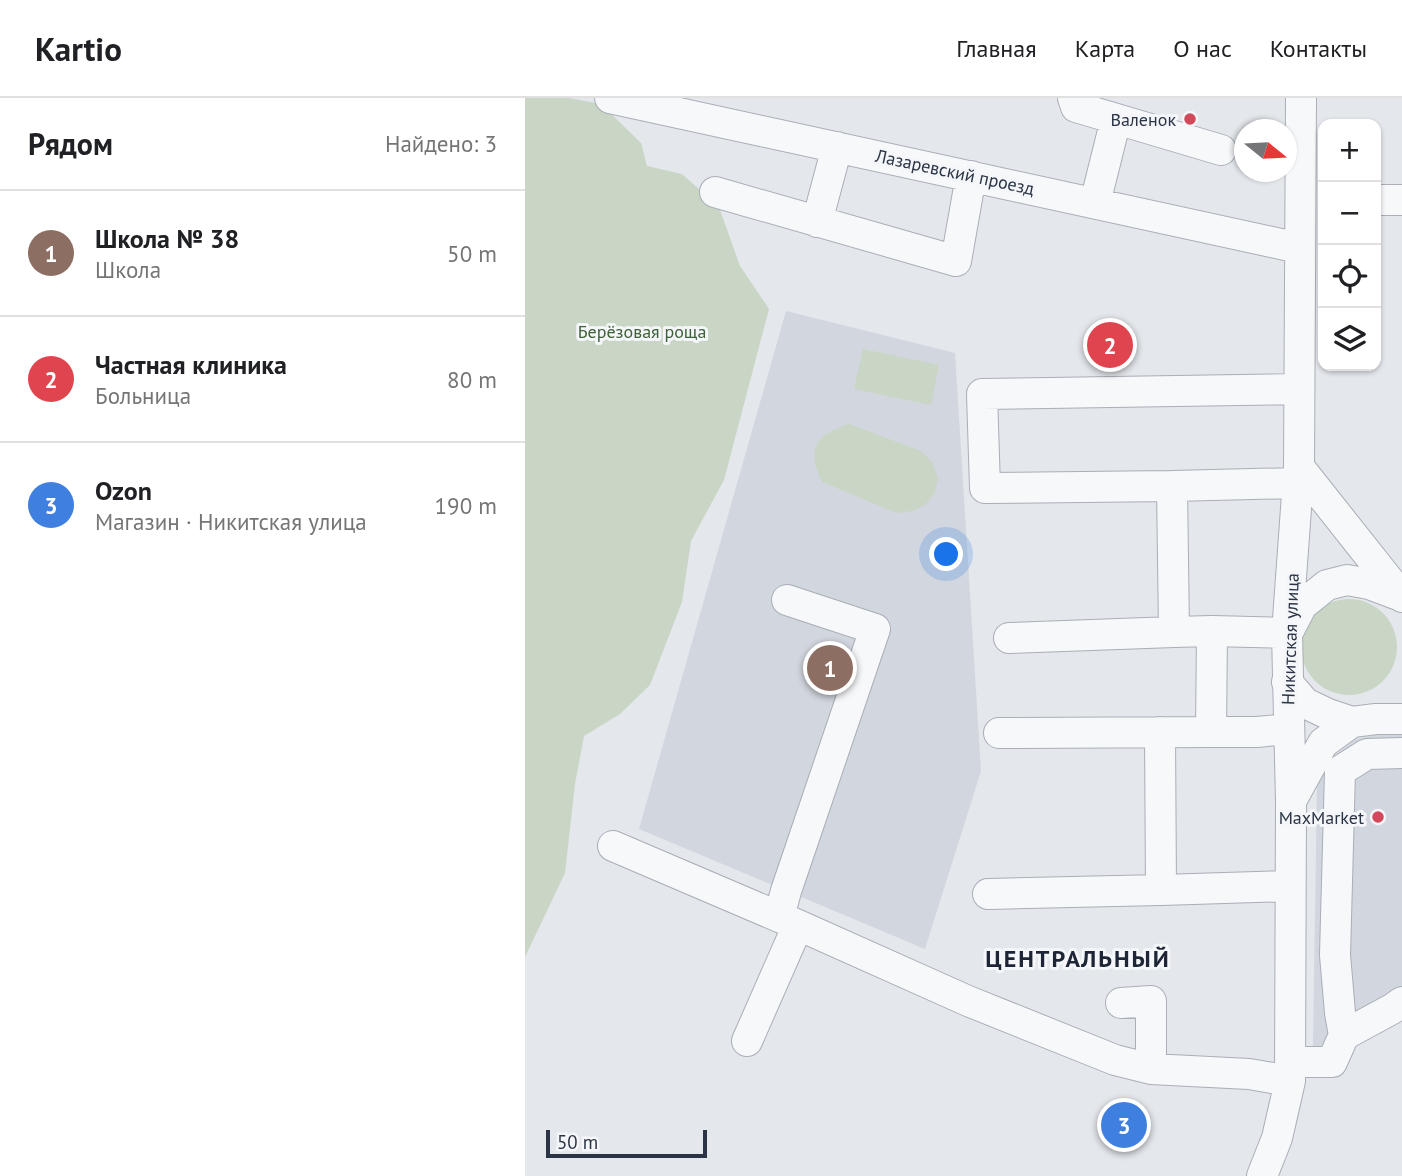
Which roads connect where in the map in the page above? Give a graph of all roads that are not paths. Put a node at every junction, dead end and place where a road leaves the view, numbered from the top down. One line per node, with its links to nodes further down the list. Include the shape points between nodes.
1 (610, 98): 4 (street, Лазаревский проезд)
2 (1073, 98): 5 (street, via 1076,107)
3 (1301, 98): 10 (street, Никитская улица)
4 (683, 106): 6 (street, Лазаревский проезд)
5 (1116, 118): 7 (street); 13 (street)
6 (837, 147): 8 (street, Лазаревский проезд); 14 (street)
7 (1221, 150)
8 (971, 176): 13 (street, Лазаревский проезд); 14 (street, via 956,261)
9 (715, 192): 14 (street)
10 (1311, 199): 15 (street, Никитская улица)
11 (1381, 200): 12 (street)
12 (1402, 200)
13 (1095, 203): 15 (street, Лазаревский проезд)
14 (817, 222)
15 (1299, 248): 16 (street, Никитская улица)
16 (1299, 389): 17 (street, Никитская улица); 18 (street, via 982,394 985,488)
17 (1299, 475): 18 (street); 19 (street); 23 (street, Никитская улица)
18 (1172, 486): 22 (street)
19 (1402, 596): 23 (street, via 1347,580 1327,585 1302,606)
20 (787, 600): 38 (street, via 875,629 786,891)
21 (1212, 631): 22 (street); 23 (street); 31 (street)
22 (1174, 632): 24 (street)
23 (1287, 633): 25 (street, Никитская улица)
24 (1009, 638)
25 (1287, 682): 27 (street, via 1305,704 1328,714); 28 (street, Никитская улица)
26 (1402, 698): 27 (street)
27 (1377, 720): 33 (street, via 1323,743)
28 (1288, 729): 31 (street); 33 (street, Никитская улица)
29 (1160, 732): 30 (street); 31 (street); 36 (street)
30 (999, 733)
31 (1211, 733)
32 (1402, 753): 41 (street, via 1367,754 1340,771 1335,955)
33 (1291, 801): 35 (street, Никитская улица)
34 (613, 846): 38 (street)
35 (1290, 886): 36 (street); 44 (street, Никитская улица)
36 (1161, 890): 37 (street)
37 (988, 894)
38 (788, 921): 42 (street); 43 (street, via 968,1001 1115,1060)
39 (1402, 1002): 41 (street)
40 (1121, 1003): 43 (street, via 1151,1002)
41 (1344, 1035): 44 (street, via 1332,1062)
42 (747, 1041)
43 (1151, 1069): 44 (street)
44 (1290, 1072): 45 (street, Никитская улица, via 1277,1138)
45 (1262, 1176)

